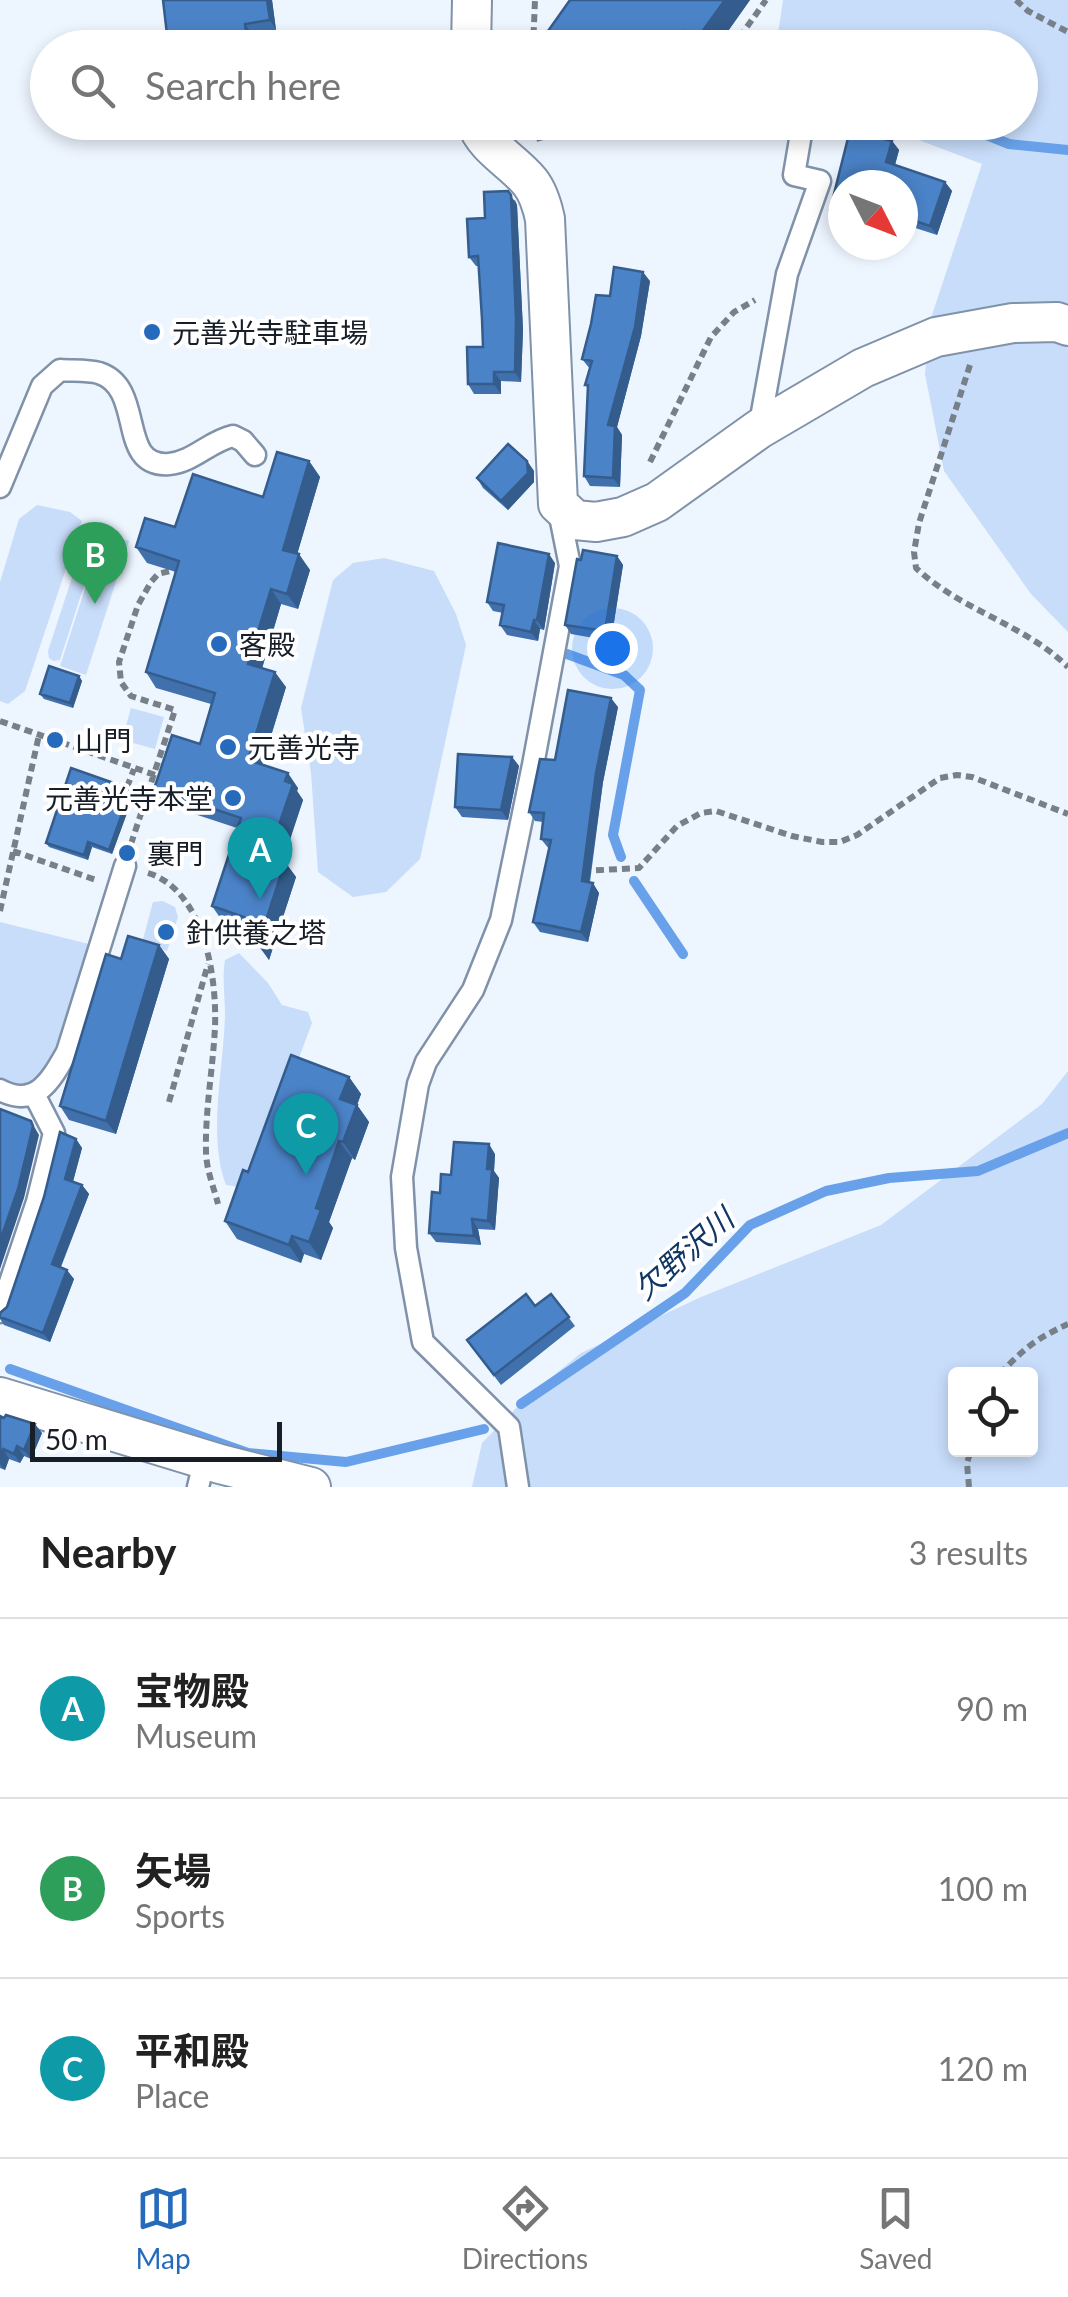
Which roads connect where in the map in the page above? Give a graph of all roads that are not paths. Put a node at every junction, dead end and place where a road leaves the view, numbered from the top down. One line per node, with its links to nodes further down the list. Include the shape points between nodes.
1 (472, 0): 2 (street)
2 (471, 30)
3 (486, 140): 9 (street, via 542,202)
4 (801, 140): 6 (lane, via 794,174 820,182 787,274)
5 (1068, 326): 6 (street, via 1013,322 936,337 862,368)
6 (759, 428): 9 (street, via 657,502 623,517 575,520)
7 (254, 455): 8 (lane, via 233,436 177,462 147,459 117,383 99,373 60,370 42,386)
8 (0, 487)
9 (558, 504): 17 (lane, via 570,566 501,917 473,990 426,1062 402,1177 423,1342 509,1427)
10 (124, 866): 12 (lane, via 67,1052)
11 (0, 1090): 12 (lane, via 16,1097)
12 (34, 1094): 13 (lane, via 54,1133)
13 (0, 1312)
14 (0, 1398): 15 (street)
15 (202, 1473): 16 (street)
16 (311, 1487)
17 (518, 1487)

